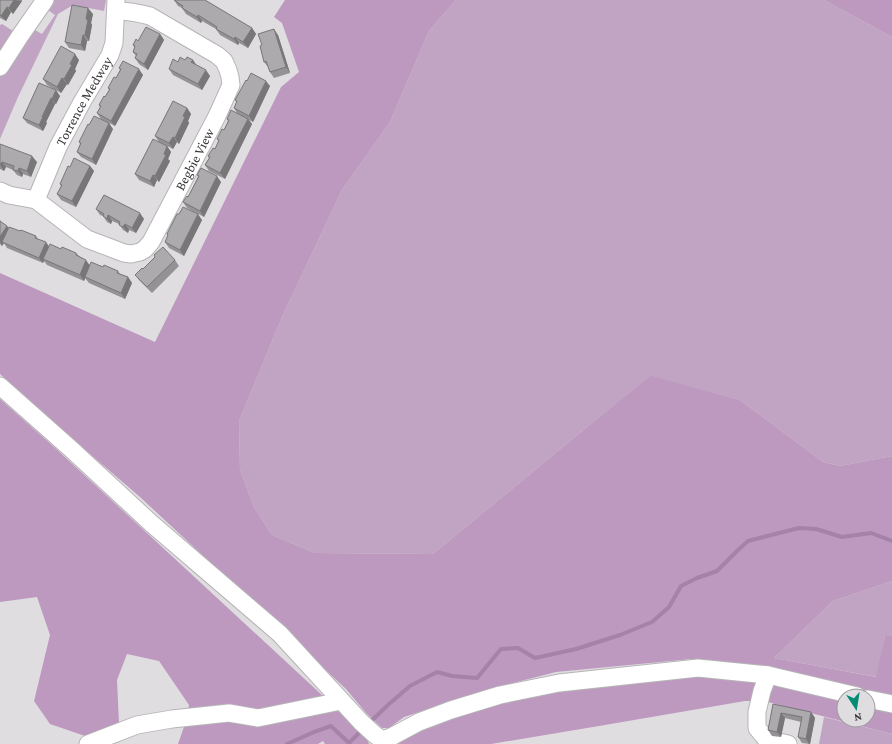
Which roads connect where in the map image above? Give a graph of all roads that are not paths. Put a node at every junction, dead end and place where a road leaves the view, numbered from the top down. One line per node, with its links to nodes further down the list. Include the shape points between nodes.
1 (45, 0): 3 (street)
2 (116, 5): 5 (street, Torrence Medway, via 114,43 110,56 58,147); 5 (street, Begbie View, via 150,16 217,55 224,61 231,85 151,242 140,252 124,253 88,239)
3 (0, 67)
4 (0, 191): 5 (street)
5 (36, 200)
6 (0, 386): 9 (street, via 152,524 280,634)
7 (768, 675): 8 (street); 9 (street, via 698,668 559,683 500,695 451,710 382,740); 13 (street, via 757,712 757,728 766,739)
8 (836, 691)
9 (341, 701): 12 (street, via 258,718 230,714 165,720 137,725)
10 (876, 701): 11 (street)
11 (892, 704)
12 (88, 744)
13 (788, 744)

